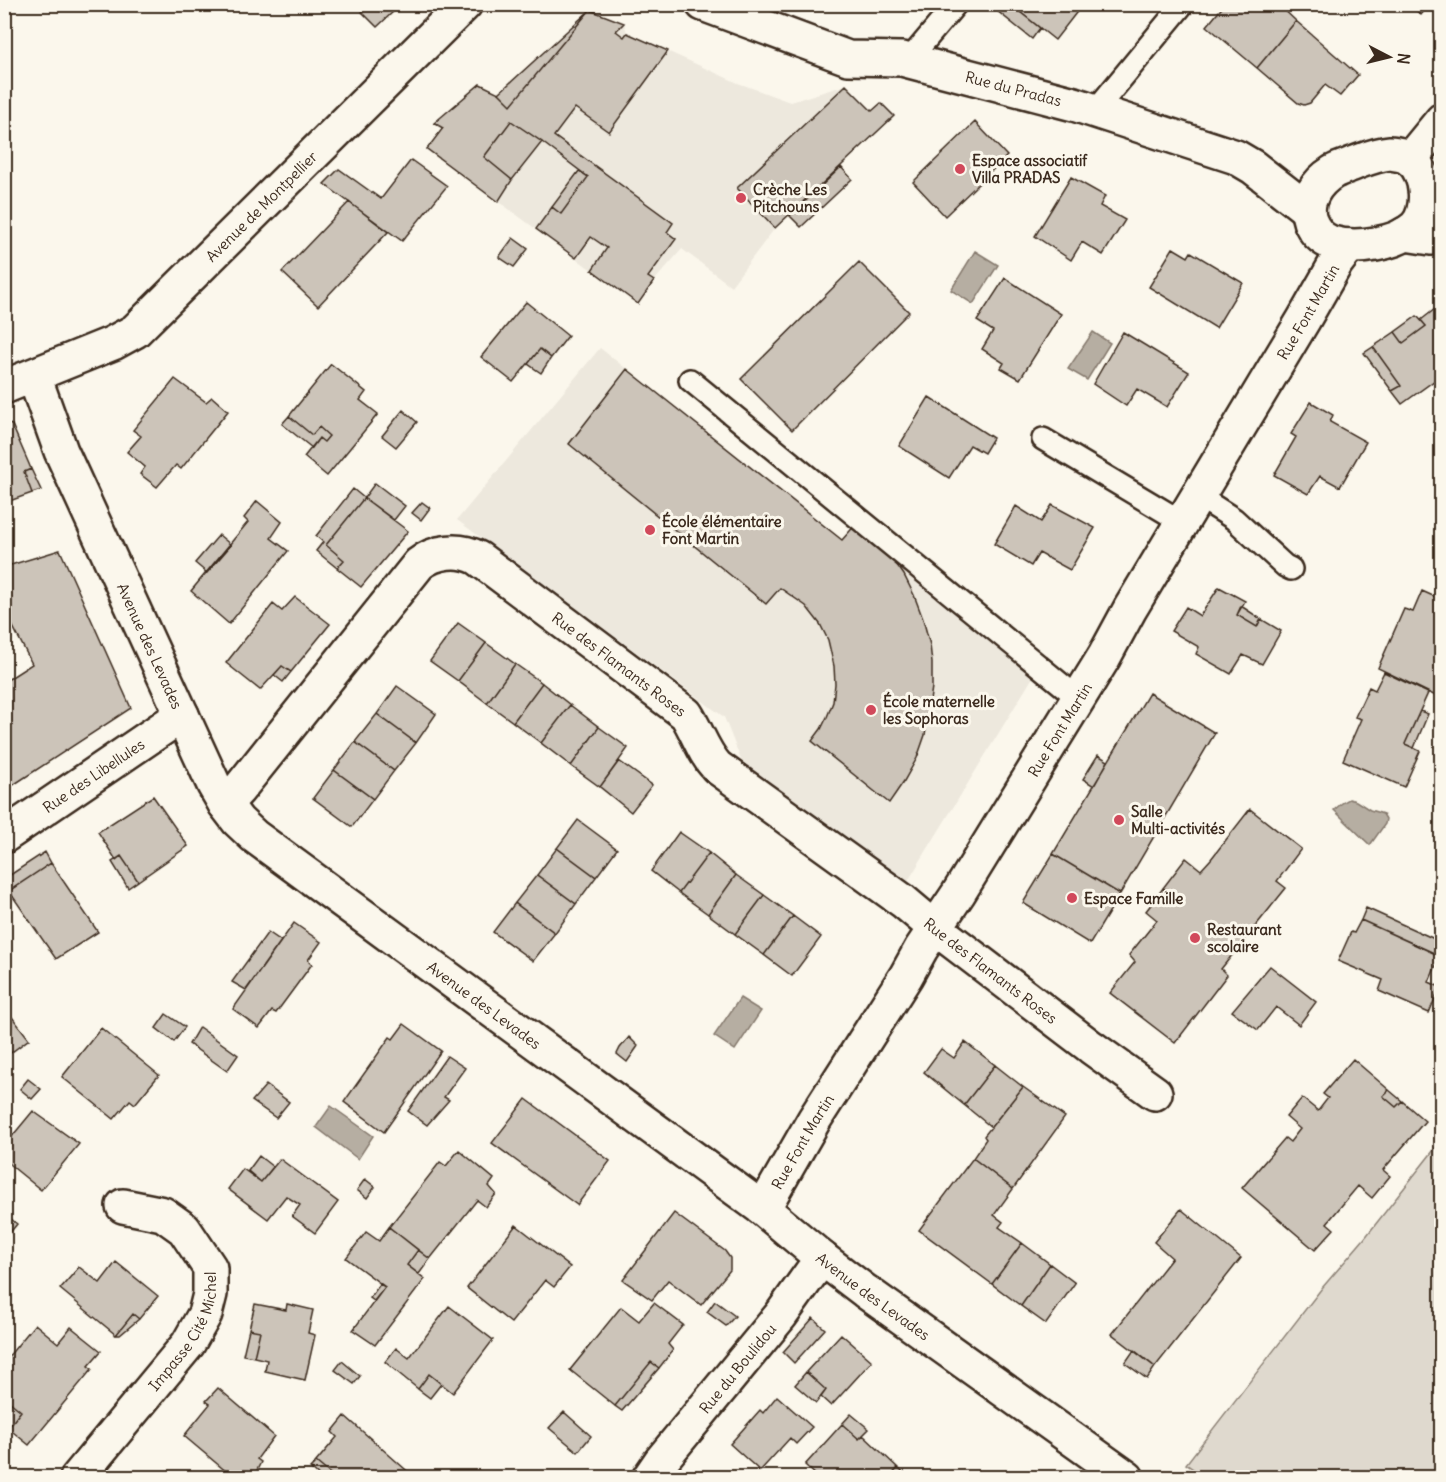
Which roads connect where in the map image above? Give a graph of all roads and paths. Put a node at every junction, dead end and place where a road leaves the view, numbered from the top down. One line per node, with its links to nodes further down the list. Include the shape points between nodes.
1 (465, 4): 15 (street, Avenue de Montpellier, via 135,331 113,344)
2 (704, 4): 5 (street, Rue du Pradas, via 848,58)
3 (956, 4): 5 (lane)
4 (1184, 4): 6 (lane)
5 (908, 61): 6 (street, Rue du Pradas)
6 (1094, 112): 10 (street, Rue du Pradas, via 1236,157)
7 (1442, 120): 8 (street)
8 (1410, 159): 9 (street); 10 (street, via 1379,154 1334,171 1316,186)
9 (1434, 199): 11 (street, via 1417,226)
10 (1308, 210): 13 (street, via 1320,237)
11 (1405, 234): 12 (street); 13 (street)
12 (1442, 238)
13 (1349, 246): 17 (street, Rue Font Martin)
14 (690, 380): 19 (lane)
15 (19, 381): 20 (street, Avenue des Levades, via 61,451)
16 (1043, 439): 17 (lane)
17 (1190, 509): 18 (lane, via 1234,519); 19 (street, Rue Font Martin)
18 (1291, 569)
19 (1077, 698): 23 (street, Rue Font Martin)
20 (182, 716): 21 (street, Avenue des Levades); 22 (street, Rue des Libellules)
21 (225, 804): 23 (street, Rue des Flamants Roses, via 419,564 443,553 465,554 478,558 686,714 717,767 903,901); 26 (street, Avenue des Levades, via 254,836)
22 (4, 836)
23 (934, 928): 24 (street, Rue des Flamants Roses); 26 (street, Rue Font Martin)
24 (1155, 1093)
25 (123, 1206): 28 (street, Impasse Cité Michel, via 163,1214 184,1229 210,1268 210,1294 205,1314 188,1344)
26 (763, 1209): 27 (street, Avenue des Levades)
27 (824, 1259): 29 (street, Rue du Boulidou); 30 (street, Avenue des Levades)
28 (77, 1478)
29 (649, 1478)
30 (1127, 1478)

